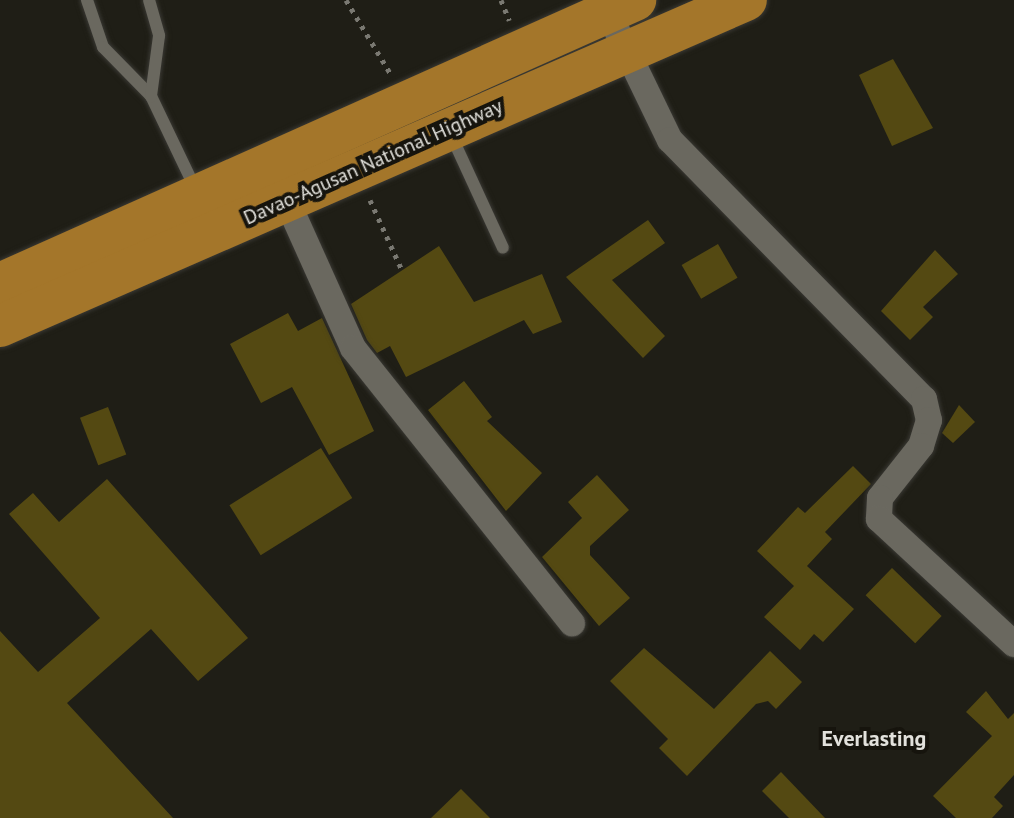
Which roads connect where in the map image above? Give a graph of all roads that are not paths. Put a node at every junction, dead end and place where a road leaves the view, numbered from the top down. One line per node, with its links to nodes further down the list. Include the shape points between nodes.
1 (87, 0): 6 (lane, via 103,47)
2 (149, 0): 6 (lane, via 159,36)
3 (746, 0): 5 (highway, Davao-Agusan National Highway)
4 (622, 6): 5 (street); 7 (highway, Davao-Agusan National Highway)
5 (627, 53): 7 (highway, Davao-Agusan National Highway); 14 (street, via 670,140 924,399 929,420 921,446 880,498 879,519)
6 (151, 96): 9 (lane)
7 (433, 108): 8 (highway, Davao-Agusan National Highway); 8 (highway, Davao-Agusan National Highway, via 357,170); 10 (lane)
8 (278, 182): 9 (highway, Davao-Agusan National Highway); 12 (highway, Davao-Agusan National Highway); 13 (street, via 372,376)
9 (199, 196): 11 (highway, Davao-Agusan National Highway)
10 (503, 248)
11 (0, 284)
12 (0, 326)
13 (572, 623)
14 (1014, 644)

